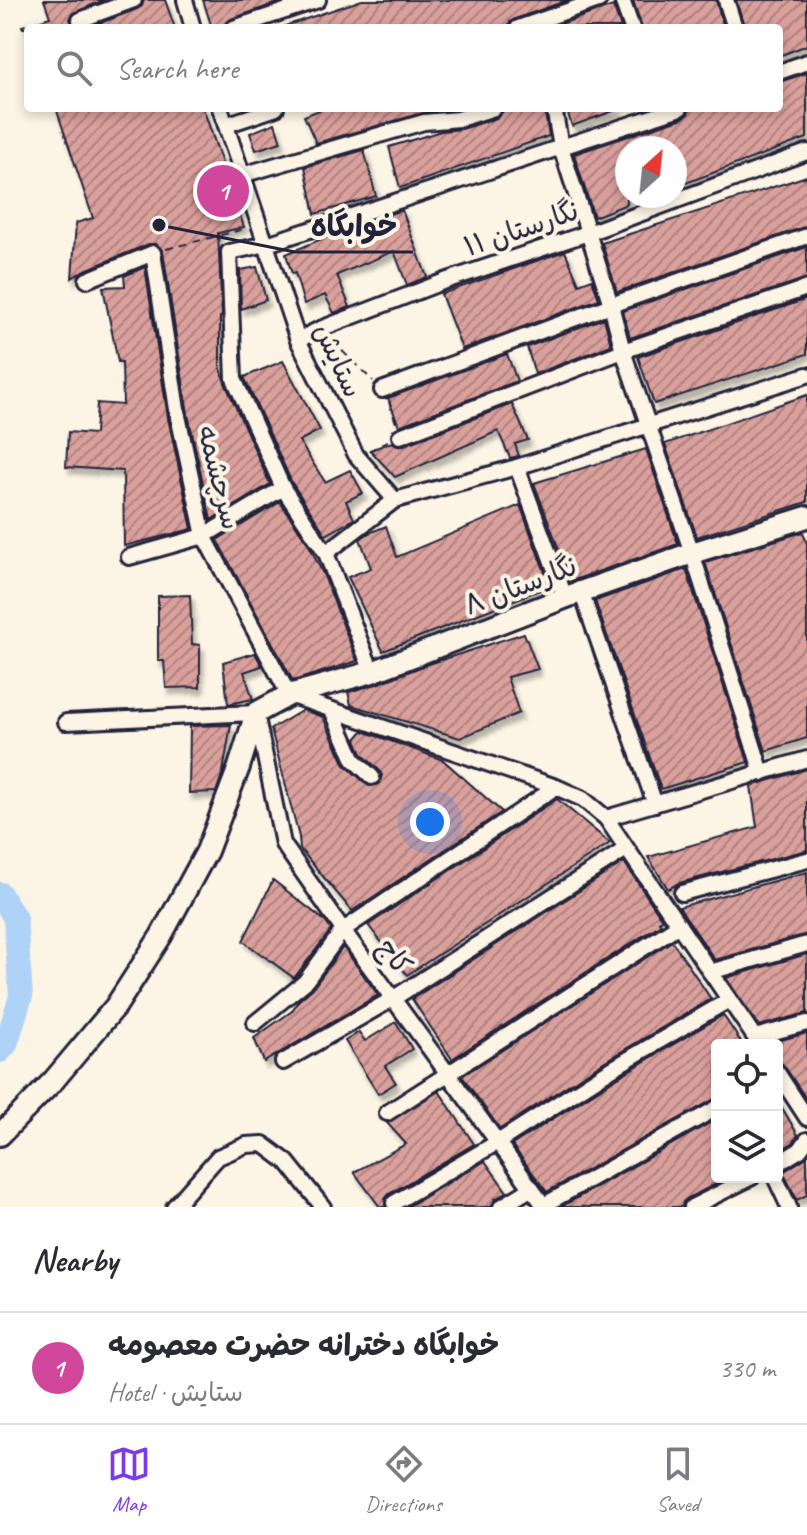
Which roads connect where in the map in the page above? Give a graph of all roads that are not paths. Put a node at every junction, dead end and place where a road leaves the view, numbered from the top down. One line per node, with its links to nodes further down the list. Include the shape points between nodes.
1 (185, 0): 8 (street)
2 (318, 0): 9 (street)
3 (599, 0): 10 (street)
4 (622, 0): 11 (street)
5 (726, 0): 12 (street)
6 (124, 2): 7 (street)
7 (80, 20)
8 (192, 24)
9 (246, 24)
10 (534, 24)
11 (631, 24)
12 (734, 24)
13 (807, 62): 14 (street)
14 (783, 71)
15 (221, 112): 20 (street, ستایش)
16 (264, 112): 20 (street)
17 (481, 112): 23 (street, via 424,122)
18 (555, 112): 21 (street)
19 (664, 112): 21 (street)
20 (226, 125): 23 (street, ستایش)
21 (561, 147): 24 (street); 26 (street)
22 (807, 152): 24 (street, نگارستان ۱۱)
23 (242, 175): 26 (street, ستایش)
24 (588, 233): 29 (street); 30 (street, نگارستان ۱۱, via 445,281)
25 (807, 236): 29 (street)
26 (267, 244): 30 (street, ستایش); 37 (street, via 229,252 234,379)
27 (87, 280): 40 (street, سرچشمه, via 153,253 178,416)
28 (807, 288): 31 (street)
29 (611, 305): 31 (street); 33 (street)
30 (298, 340): 38 (street, ستایش, via 356,455)
31 (623, 351): 34 (street); 35 (street)
32 (807, 375): 34 (street)
33 (382, 390)
34 (649, 425): 36 (street); 42 (street)
35 (400, 436)
36 (517, 467): 38 (street); 44 (street)
37 (283, 488): 40 (street); 41 (street)
38 (395, 500): 41 (street)
39 (807, 517): 42 (street, نگارستان ۸)
40 (204, 536): 43 (street); 46 (street, سرچشمه)
41 (326, 553): 45 (street)
42 (692, 553): 44 (street, نگارستان ۸); 51 (street)
43 (129, 557)
44 (573, 594): 45 (street, نگارستان ۸); 54 (street)
45 (372, 672): 46 (street, نگارستان ۸)
46 (289, 695): 47 (street); 48 (street, نگارستان ۸)
47 (332, 710): 52 (street, via 354,760); 53 (street)
48 (256, 713): 49 (street); 60 (street, کاج, via 283,844); 75 (street, via 207,851 161,936 116,1006)
49 (66, 722)
50 (807, 759): 51 (street)
51 (762, 773): 54 (street)
52 (372, 777)
53 (556, 787): 55 (street, via 583,799); 60 (street)
54 (655, 804): 55 (street)
55 (606, 818): 56 (street)
56 (626, 849): 59 (street); 63 (street)
57 (807, 860): 58 (street)
58 (682, 893)
59 (679, 925): 62 (street); 70 (street)
60 (343, 930): 63 (street, کاج); 65 (street, via 305,982)
61 (807, 944): 62 (street)
62 (710, 972): 64 (street)
63 (394, 998): 69 (street); 70 (street, کاج)
64 (729, 1000): 67 (street); 76 (street)
65 (255, 1023)
66 (807, 1023): 68 (street)
67 (756, 1039)
68 (763, 1039)
69 (283, 1062)
70 (449, 1073): 73 (street); 76 (street, کاج)
71 (783, 1082): 74 (street)
72 (712, 1111): 83 (street)
73 (387, 1113)
74 (807, 1118)
75 (0, 1135)
76 (498, 1142): 81 (street, کاج); 82 (street)
77 (804, 1145): 78 (street)
78 (783, 1160)
79 (740, 1183): 87 (street)
80 (778, 1183): 88 (street)
81 (532, 1188): 83 (street, کاج); 86 (street)
82 (394, 1203)
83 (544, 1206)
84 (174, 1207): 85 (street, via 218,1157 263,1144 287,1162)
85 (323, 1207)
86 (501, 1207)
87 (692, 1207)
88 (789, 1207)

